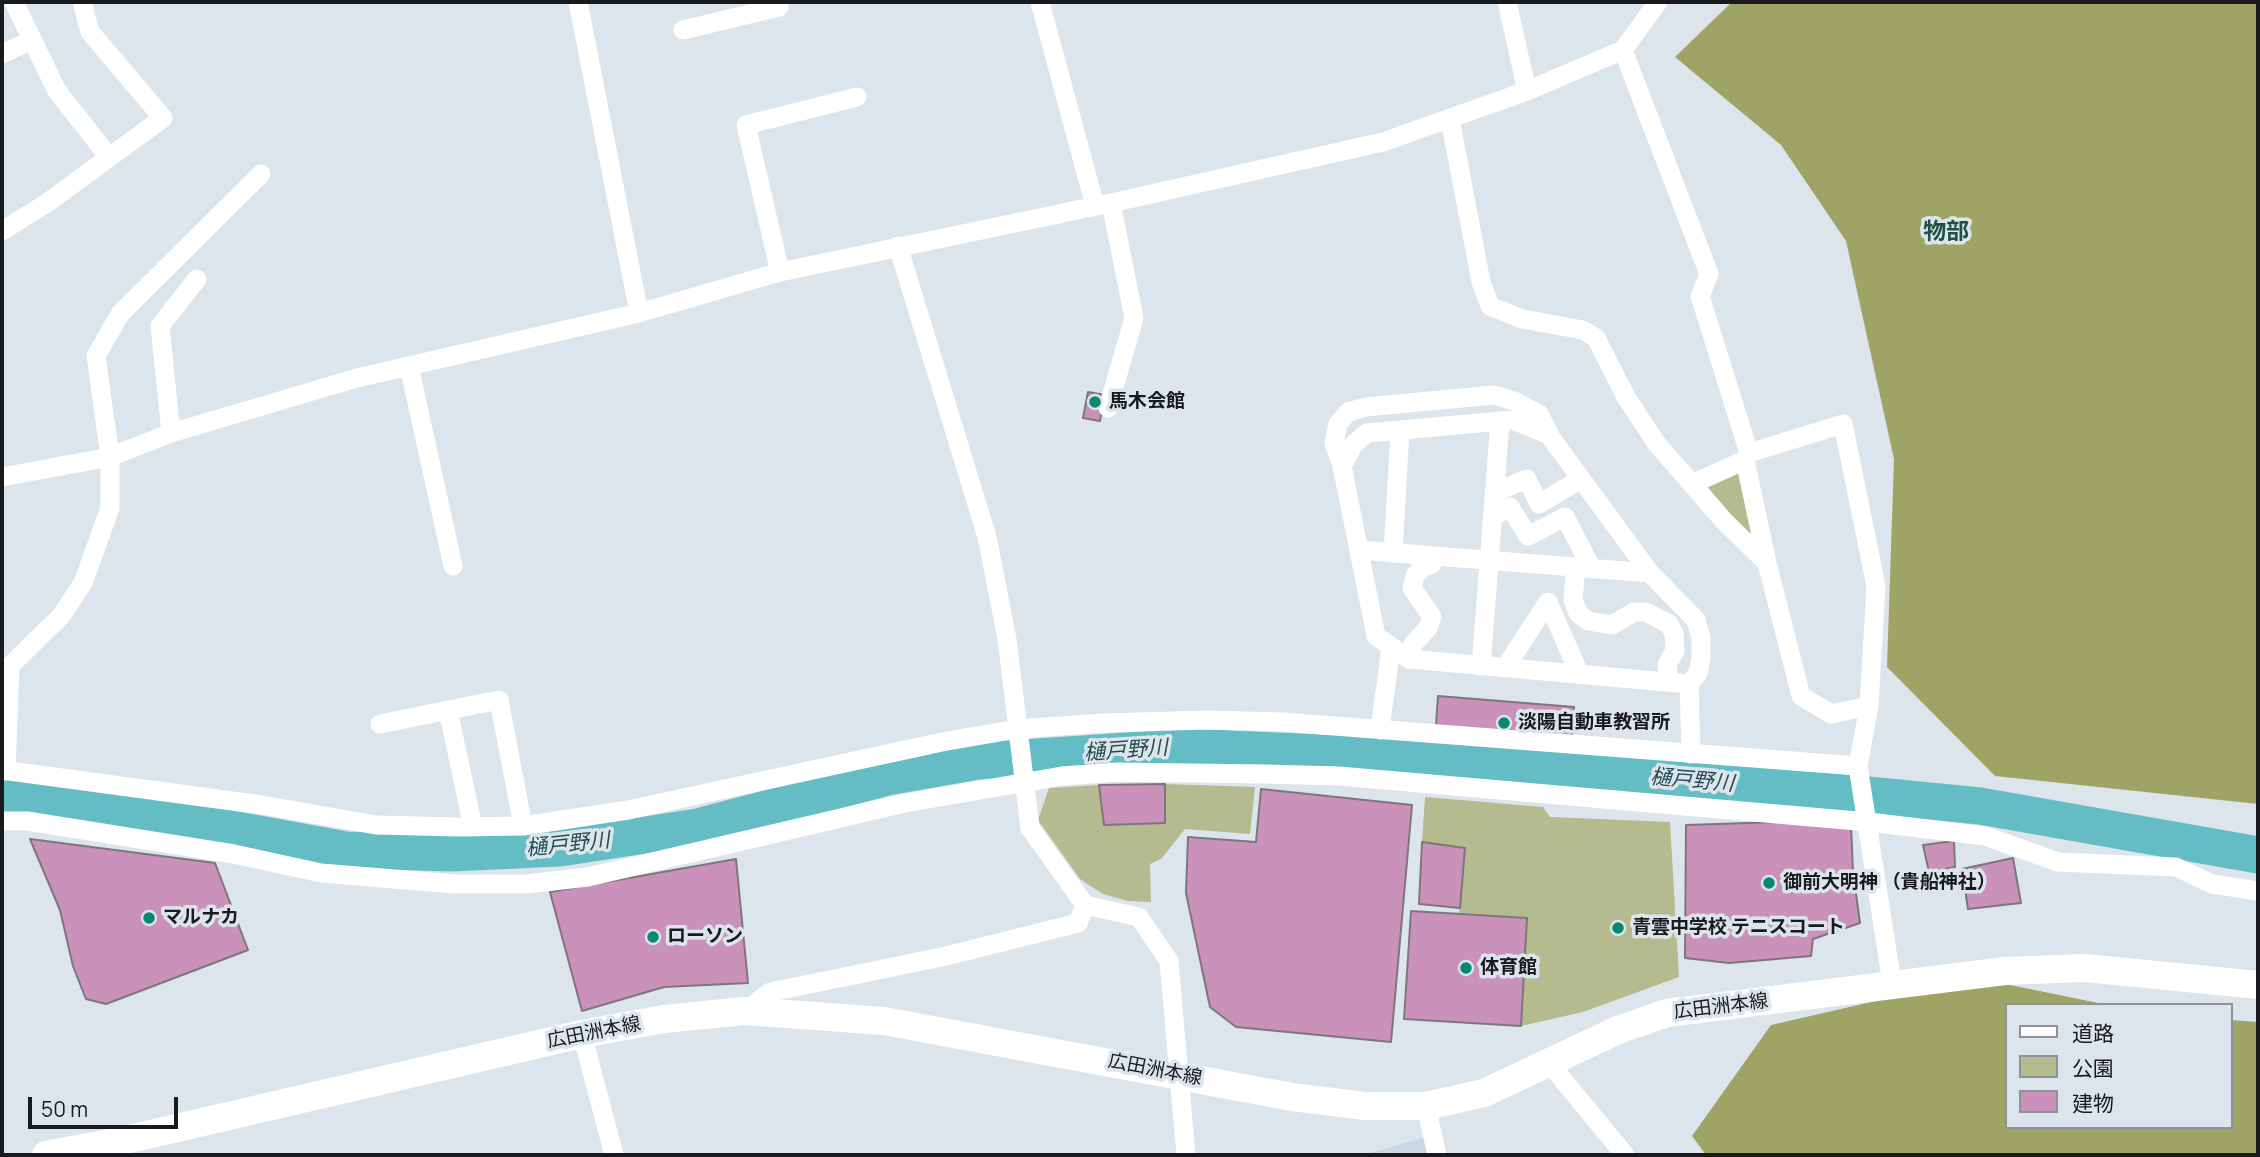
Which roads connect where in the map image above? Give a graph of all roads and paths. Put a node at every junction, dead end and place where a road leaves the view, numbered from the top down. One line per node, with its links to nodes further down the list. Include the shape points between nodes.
1 (14, 2): 9 (street)
2 (82, 2): 15 (street, via 90,32 163,118)
3 (578, 2): 22 (street)
4 (778, 2): 8 (street, via 779,7)
5 (1040, 2): 17 (street)
6 (1507, 2): 12 (street)
7 (1658, 2): 10 (street)
8 (683, 30)
9 (32, 40): 11 (street); 15 (street, via 57,91)
10 (1623, 50): 12 (street); 30 (street, via 1709,274 1700,296)
11 (2, 54)
12 (1527, 91): 14 (street)
13 (857, 97): 20 (street, via 746,125)
14 (1450, 119): 17 (street, via 1383,142); 34 (street, via 1481,282 1490,306 1522,319 1583,330 1596,338 1639,419)
15 (109, 158): 18 (street)
16 (261, 174): 29 (street, via 120,314 96,356)
17 (1103, 205): 19 (street); 24 (street, via 1134,318)
18 (2, 231)
19 (898, 246): 20 (street); 55 (street, via 987,537 1007,639)
20 (780, 272): 22 (street)
21 (197, 279): 27 (street, via 160,326)
22 (639, 313): 23 (street)
23 (409, 366): 27 (street); 42 (street)
24 (1108, 408)
25 (1500, 421): 26 (street); 28 (street, via 1513,420); 35 (street)
26 (1400, 430): 31 (street, via 1367,433 1353,445); 38 (street)
27 (171, 433): 29 (street)
28 (1552, 439): 31 (street, via 1539,414 1494,395 1366,407 1348,412 1338,424 1334,443); 33 (street)
29 (110, 457): 32 (street); 59 (street, via 110,508 83,583 61,617 10,666)
30 (1747, 457): 34 (street); 41 (street); 52 (street, via 1843,424 1876,586)
31 (1342, 466): 37 (street)
32 (2, 477)
33 (1581, 479): 35 (street, via 1539,504 1527,479); 44 (street)
34 (1692, 484): 41 (street)
35 (1495, 492): 36 (street)
36 (1493, 516): 40 (street); 43 (street, via 1510,508 1528,536 1565,517)
37 (1359, 550): 38 (street); 45 (street, via 1376,636)
38 (1393, 553): 39 (street)
39 (1434, 556): 40 (street); 46 (street, via 1432,564 1415,576 1412,588 1432,617 1413,643)
40 (1490, 561): 43 (street); 47 (street)
41 (1767, 563): 52 (street, via 1801,696 1830,714)
42 (453, 566)
43 (1584, 568): 44 (street); 50 (street, via 1573,599 1578,613 1588,621 1612,625 1634,612 1646,612 1669,624 1675,650 1667,665)
44 (1650, 573): 51 (street, via 1696,620 1701,657 1698,673)
45 (1391, 647): 46 (street); 56 (street)
46 (1409, 659): 47 (street)
47 (1481, 666): 48 (street)
48 (1505, 668): 49 (street); 49 (street, via 1548,602)
49 (1580, 675): 50 (street)
50 (1669, 682): 51 (street)
51 (1689, 684): 57 (street)
52 (1869, 706): 58 (street)
53 (448, 710): 54 (street); 63 (street, via 499,700); 64 (street)
54 (380, 724)
55 (1017, 729): 56 (street, via 1208,720); 60 (street); 63 (street, via 628,810)
56 (1380, 730): 57 (street)
57 (1691, 754): 58 (street)
58 (1858, 766): 62 (street)
59 (4, 770): 64 (street, via 376,825)
60 (1025, 784): 61 (street, via 905,803 588,877 527,884 454,884 321,873 234,854 27,821); 62 (street, via 1117,772 1339,776); 66 (street, via 1030,828)
61 (2, 821)
62 (1869, 822): 65 (street, via 1985,836 2058,862 2176,867 2212,884); 67 (street)
63 (523, 826): 64 (street)
64 (473, 827)
65 (2258, 891)
66 (1085, 905): 69 (street, via 1078,923 770,992); 72 (street, via 1139,917 1169,961)
67 (1892, 983): 68 (main road, 広田洲本線, via 2085,968); 71 (main road, 広田洲本線, via 1667,1013)
68 (2258, 985)
69 (745, 1011): 70 (main road, 広田洲本線); 72 (main road, 広田洲本線, via 884,1021)
70 (582, 1034): 74 (main road, 広田洲本線); 75 (street)
71 (1549, 1063): 73 (main road, 広田洲本線, via 1484,1093); 78 (street)
72 (1177, 1074): 73 (main road, 広田洲本線, via 1292,1097 1365,1106); 76 (street)
73 (1426, 1106): 77 (street)
74 (46, 1155)
75 (614, 1155)
76 (1186, 1155)
77 (1437, 1155)
78 (1625, 1155)

